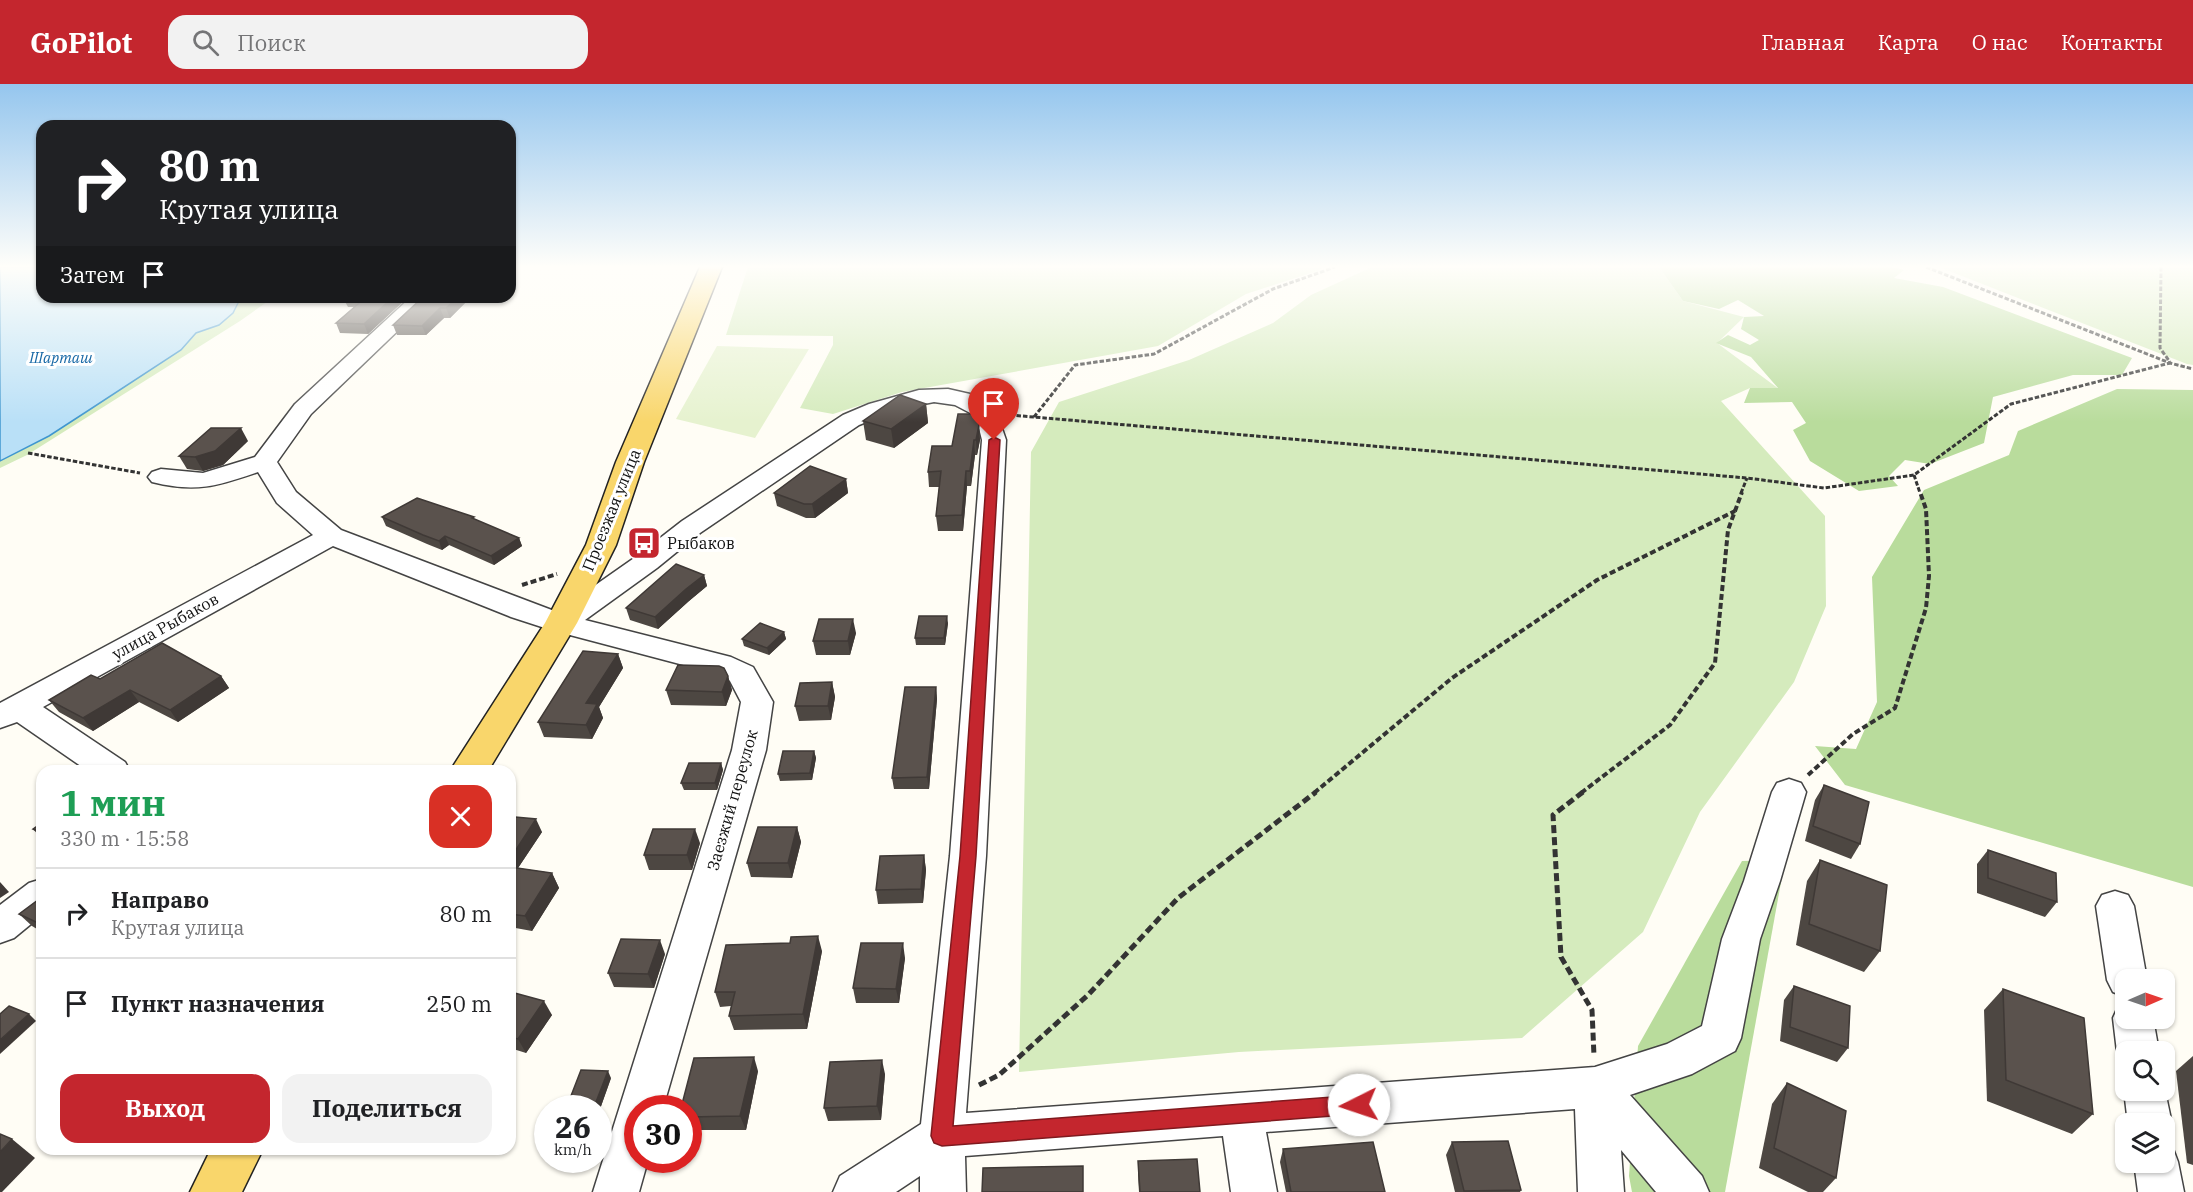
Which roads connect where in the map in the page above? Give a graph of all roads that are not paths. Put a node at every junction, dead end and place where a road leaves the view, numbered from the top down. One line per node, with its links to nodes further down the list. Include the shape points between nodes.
1 (400, 319): 3 (street, via 303,409)
2 (690, 319): 6 (main road, Проезжая улица, via 630,462 601,545)
3 (264, 462): 4 (street, via 205,482); 5 (street, Заезжий переулок, via 286,498)
4 (161, 477)
5 (331, 536): 6 (street, Заезжий переулок); 7 (street, улица Рыбаков)
6 (561, 623): 9 (main road, Проезжая улица); 16 (street, Заезжий переулок, via 720,664 742,674 757,702 749,750); 18 (street, via 691,527 851,420 877,408 938,396 962,399 987,413 994,440 986,570 968,856)
7 (10, 712): 8 (street)
8 (103, 765)
9 (473, 765)
10 (1789, 792): 15 (street, via 1740,939 1720,1038 1677,1060)
11 (36, 899): 13 (street)
12 (2115, 906): 14 (street)
13 (0, 927)
14 (2125, 969)
15 (1595, 1087): 17 (street); 27 (street); 28 (street)
16 (645, 1095)
17 (1241, 1114): 18 (street); 26 (street)
18 (943, 1119): 24 (street); 25 (street)
19 (235, 1155): 22 (main road)
20 (624, 1166): 23 (street)
21 (2158, 1173): 29 (street)
22 (215, 1192)
23 (616, 1192)
24 (856, 1192)
25 (943, 1192)
26 (1254, 1192)
27 (1600, 1192)
28 (1686, 1192)
29 (2161, 1192)

